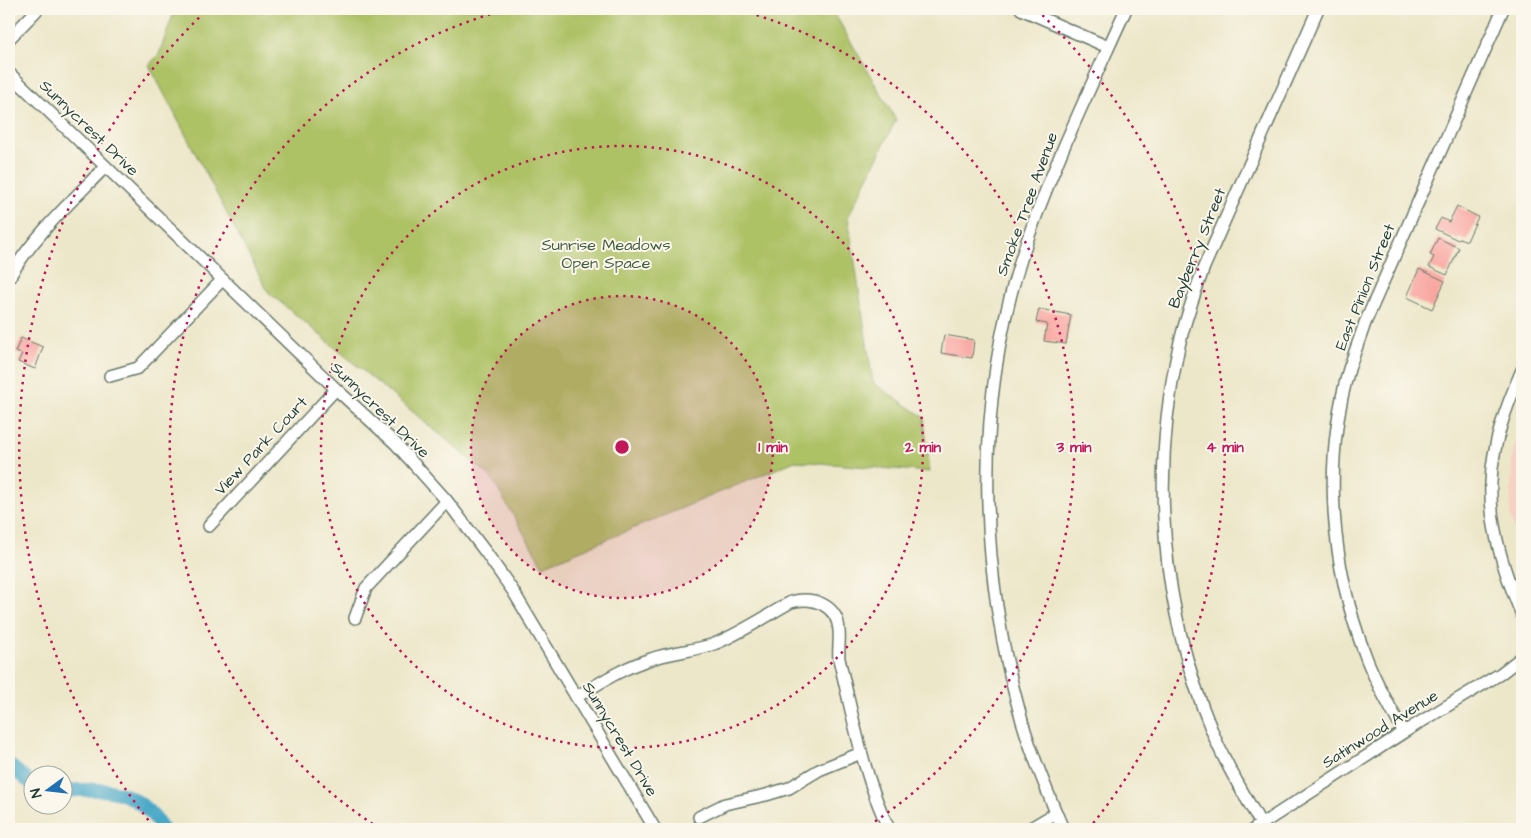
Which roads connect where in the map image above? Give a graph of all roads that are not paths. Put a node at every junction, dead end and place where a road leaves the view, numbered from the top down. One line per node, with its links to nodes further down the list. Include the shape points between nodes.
1 (38, 9): 6 (street)
2 (1021, 9): 7 (street)
3 (1126, 9): 7 (street, Smoke Tree Avenue)
4 (1318, 9): 25 (street, Bayberry Street, via 1204,267 1180,344 1165,440 1164,529 1179,631 1212,732)
5 (1503, 9): 21 (street, East Pinion Street, via 1365,322 1349,370 1338,419 1333,502 1342,581 1366,659)
6 (9, 39)
7 (1108, 47): 23 (street, Smoke Tree Avenue, via 1047,187 1021,259 1000,344 989,437 988,534 1000,629 1023,723)
8 (9, 73): 9 (street, Sunnycrest Drive)
9 (105, 167): 10 (street, via 34,241); 11 (street, Sunnycrest Drive)
10 (9, 278)
11 (222, 280): 13 (street, via 138,368); 14 (street, Sunnycrest Drive)
12 (1522, 370): 17 (street, via 1502,420 1491,482 1498,546)
13 (110, 376)
14 (336, 389): 15 (street, Sunnycrest Drive, via 396,444); 16 (street, View Park Court)
15 (447, 501): 18 (street, via 366,588); 20 (street, Sunnycrest Drive, via 513,591)
16 (209, 526)
17 (1522, 615)
18 (355, 618)
19 (1522, 657): 21 (street, Satinwood Avenue, via 1500,674)
20 (576, 697): 22 (street, via 651,658 712,645 791,602 801,599 815,601 826,606 837,622 839,659); 26 (street, Sunnycrest Drive)
21 (1404, 732): 25 (street, Satinwood Avenue)
22 (862, 753): 24 (street, via 819,770 789,788 725,804); 27 (street, via 871,786)
23 (1056, 813): 28 (street); 29 (street, Smoke Tree Avenue)
24 (699, 817)
25 (1258, 827)
26 (655, 829)
27 (889, 829)
28 (1028, 829)
29 (1063, 829)

